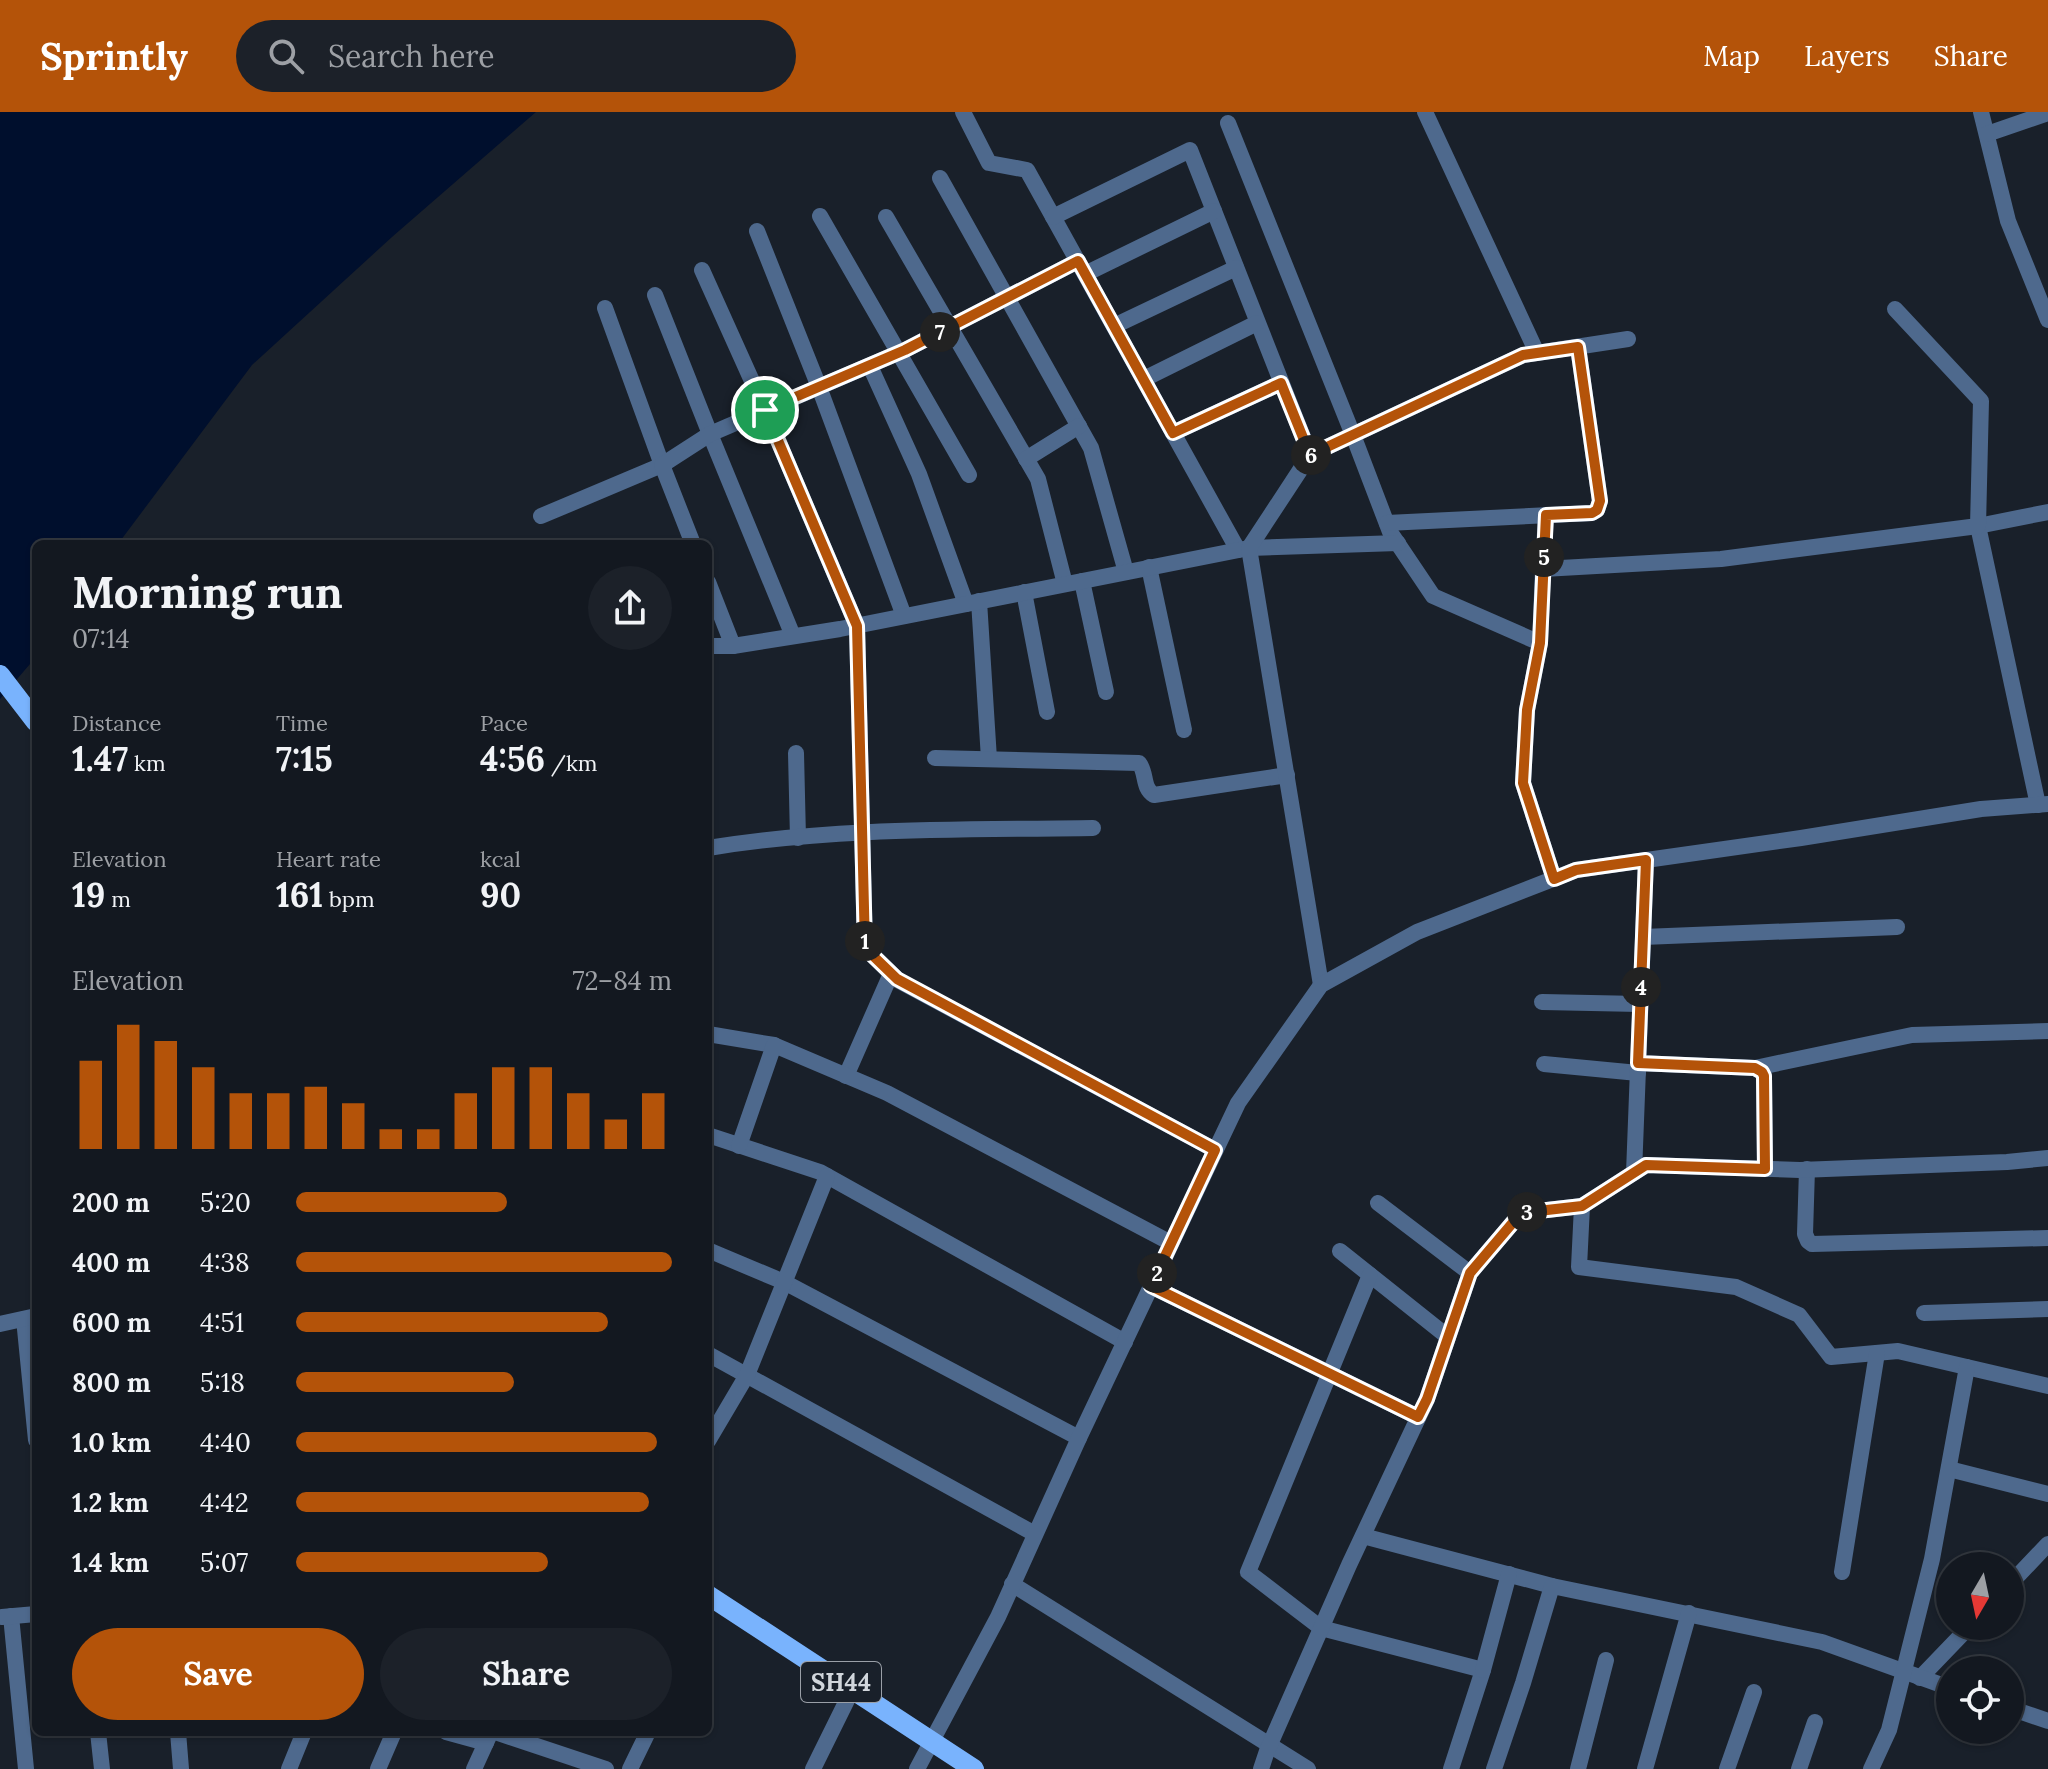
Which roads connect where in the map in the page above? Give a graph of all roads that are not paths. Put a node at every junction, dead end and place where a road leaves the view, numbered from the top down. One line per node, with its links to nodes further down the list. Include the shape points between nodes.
1 (963, 112): 11 (street, via 989,163 1027,170)
2 (1425, 112): 27 (street)
3 (1981, 112): 6 (street)
4 (2048, 113): 6 (street)
5 (1228, 123): 36 (street)
6 (1987, 134): 20 (street, via 2008,221)
7 (940, 178): 17 (street)
8 (1214, 211): 11 (street, via 1190,150); 13 (street); 14 (street)
9 (820, 216): 26 (street)
10 (886, 217): 23 (street)
11 (1053, 217): 13 (street)
12 (757, 231): 31 (street)
13 (1081, 267): 17 (street); 22 (street)
14 (1236, 268): 21 (street); 22 (street)
15 (702, 270): 32 (street)
16 (655, 295): 35 (street)
17 (1007, 297): 23 (street); 33 (street)
18 (605, 308): 39 (street)
19 (1895, 309): 45 (street, via 1981,401)
20 (2048, 320)
21 (1257, 323): 29 (street); 30 (street)
22 (1114, 326): 29 (street)
23 (950, 327): 26 (street); 38 (street)
24 (1628, 339): 25 (street)
25 (1578, 347): 27 (street); 42 (street, via 1599,507 1592,513)
26 (899, 353): 28 (street); 40 (street)
27 (1537, 353): 36 (street)
28 (870, 366): 31 (street); 56 (street)
29 (1144, 379): 34 (street)
30 (1281, 383): 34 (street); 37 (street)
31 (819, 387): 32 (street); 57 (street)
32 (765, 410): 35 (street); 58 (street)
33 (1079, 426): 38 (street); 51 (street, via 1091,448)
34 (1173, 433): 48 (street)
35 (710, 434): 39 (street); 59 (street)
36 (1353, 435): 37 (street); 44 (street)
37 (1310, 455): 48 (street)
38 (1026, 459): 53 (street, via 1038,479)
39 (662, 465): 43 (street); 46 (street)
40 (969, 475)
41 (2048, 512): 45 (street)
42 (1546, 515): 44 (street); 50 (street)
43 (541, 516)
44 (1387, 523): 47 (street)
45 (1978, 526): 50 (street, via 1721,559); 72 (street)
46 (691, 540)
47 (1398, 543): 48 (street); 60 (street, via 1433,596)
48 (1244, 549): 49 (street); 71 (street)
49 (1149, 567): 51 (street); 67 (street)
50 (1543, 569): 60 (street)
51 (1126, 572): 52 (street)
52 (1082, 581): 53 (street); 64 (street)
53 (1065, 584): 55 (street)
54 (712, 592): 62 (street)
55 (1024, 592): 56 (street); 65 (street)
56 (973, 602): 57 (street); 70 (street)
57 (904, 616): 58 (street)
58 (857, 626): 59 (street); 74 (street)
59 (793, 636): 62 (street)
60 (1540, 643): 78 (street, via 1527,710 1523,783)
61 (712, 646): 62 (street)
62 (733, 646)
63 (0, 675): 66 (main road)
64 (1106, 692)
65 (1047, 712)
66 (32, 717)
67 (1184, 730)
68 (796, 753): 75 (street)
69 (935, 758): 70 (street)
70 (989, 759): 71 (street, via 1139,763 1154,795)
71 (1287, 775): 82 (street)
72 (2043, 805): 77 (street, via 1981,809)
73 (1093, 828): 74 (street)
74 (863, 832): 75 (street); 81 (street, via 865,948)
75 (798, 838): 76 (street)
76 (712, 848)
77 (1646, 860): 78 (street, via 1576,870); 80 (street)
78 (1554, 879): 82 (street, via 1417,932)
79 (1897, 927): 80 (street)
80 (1643, 937): 84 (street)
81 (897, 979): 91 (street, via 890,976); 94 (street)
82 (1321, 985): 94 (street, via 1238,1103)
83 (1542, 1002): 84 (street)
84 (1640, 1004): 89 (street)
85 (2048, 1031): 90 (street, via 1912,1035)
86 (712, 1035): 87 (street)
87 (774, 1045): 91 (street); 93 (street)
88 (1544, 1064): 89 (street)
89 (1638, 1068): 90 (street); 98 (street)
90 (1755, 1068): 96 (street, via 1764,1076)
91 (846, 1076): 103 (street)
92 (712, 1136): 93 (street)
93 (739, 1146): 99 (street)
94 (1215, 1150): 103 (street)
95 (2048, 1158): 97 (street)
96 (1765, 1169): 97 (street); 98 (street, via 1646,1165)
97 (1807, 1169): 102 (street, via 1805,1234 1812,1244)
98 (1634, 1173): 101 (street)
99 (827, 1176): 108 (street); 115 (street)
100 (1378, 1203): 106 (street)
101 (1582, 1206): 106 (street, via 1521,1213); 116 (street, via 1579,1267 1736,1287 1799,1315 1831,1357)
102 (2048, 1238)
103 (1171, 1243): 109 (street)
104 (1340, 1251): 107 (street)
105 (712, 1252): 108 (street)
106 (1470, 1273): 114 (street)
107 (1370, 1275): 114 (street); 120 (street)
108 (784, 1282): 121 (street); 125 (street)
109 (1151, 1286): 115 (street); 120 (street)
110 (2048, 1309): 111 (street)
111 (1924, 1313)
112 (30, 1318): 113 (street); 118 (street)
113 (0, 1324)
114 (1448, 1337): 123 (street)
115 (1125, 1342): 125 (street)
116 (1877, 1353): 119 (street, via 1898,1351); 132 (street)
117 (712, 1356): 121 (street)
118 (32, 1359)
119 (1967, 1367): 122 (street); 126 (street)
120 (1330, 1373): 123 (street); 140 (street, via 1248,1572)
121 (747, 1375): 124 (street); 128 (street)
122 (2048, 1386)
123 (1418, 1417): 129 (street)
124 (712, 1434)
125 (1079, 1438): 128 (street)
126 (1949, 1469): 127 (street); 144 (street)
127 (2048, 1494)
128 (1035, 1534): 134 (street)
129 (1363, 1536): 133 (street); 140 (street)
130 (2048, 1544): 131 (street)
131 (2024, 1569)
132 (1842, 1572)
133 (1509, 1574): 135 (street); 143 (street)
134 (1012, 1584): 157 (street); 158 (street)
135 (1552, 1586): 137 (street); 173 (street)
136 (712, 1601): 146 (main road, SH44)
137 (1689, 1613): 144 (street, via 1822,1642); 175 (street)
138 (32, 1614): 139 (street)
139 (5, 1617): 159 (street)
140 (1321, 1628): 143 (street); 158 (street)
141 (1953, 1640): 144 (street)
142 (1606, 1660): 174 (street)
143 (1483, 1670): 172 (street)
144 (1912, 1675): 145 (street); 178 (street)
145 (1936, 1683)
146 (852, 1690): 157 (main road, SH44); 167 (street)
147 (1754, 1692): 176 (street)
148 (2024, 1713): 149 (street)
149 (2048, 1721)
150 (1815, 1722): 177 (street)
151 (98, 1736): 160 (street)
152 (178, 1736): 161 (street)
153 (302, 1736): 162 (street)
154 (392, 1736): 163 (street)
155 (491, 1736): 164 (street); 165 (street)
156 (646, 1736): 166 (street)
157 (932, 1742): 168 (street); 169 (main road, SH44)
158 (1270, 1743): 170 (street); 171 (street)
159 (26, 1769)
160 (102, 1769)
161 (181, 1769)
162 (289, 1769)
163 (378, 1769)
164 (474, 1769)
165 (606, 1769)
166 (630, 1769)
167 (813, 1769)
168 (917, 1769)
169 (974, 1769)
170 (1261, 1769)
171 (1308, 1769)
172 (1451, 1769)
173 (1494, 1769)
174 (1578, 1769)
175 (1645, 1769)
176 (1727, 1769)
177 (1799, 1769)
178 (1871, 1769)

